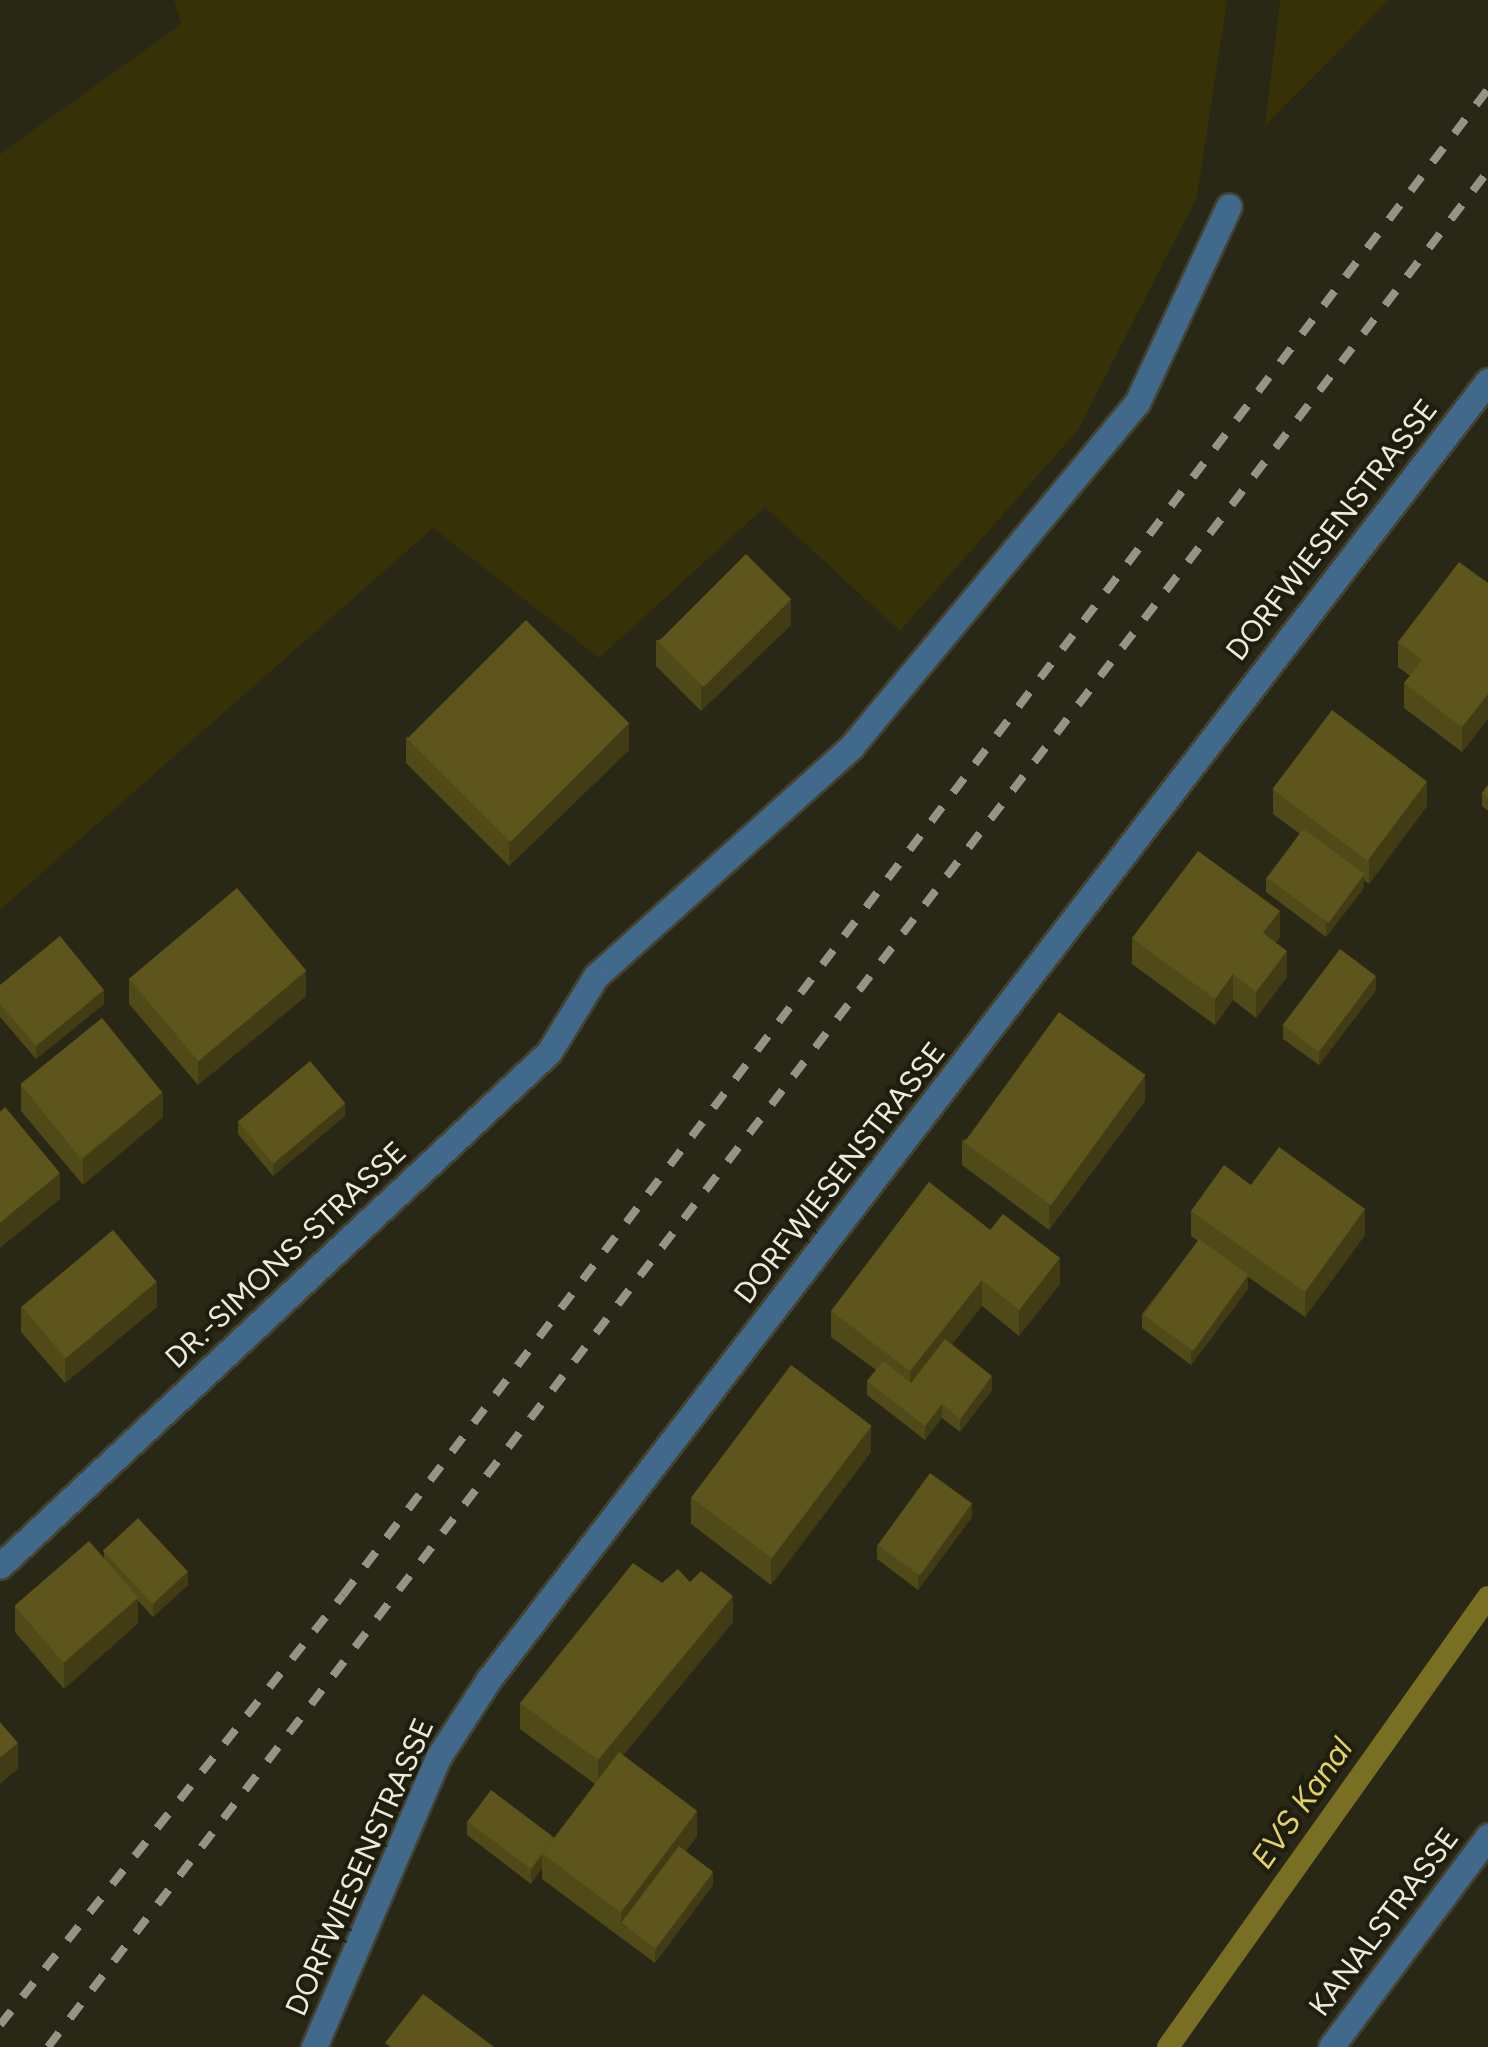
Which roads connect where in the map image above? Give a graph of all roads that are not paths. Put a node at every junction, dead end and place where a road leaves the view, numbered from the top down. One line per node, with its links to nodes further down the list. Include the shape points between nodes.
1 (1229, 206): 3 (street, DR.-SIMONS-STRASSE, via 1137,402 851,747 596,976 549,1052)
2 (1488, 382): 5 (street, DORFWIESENSTRASSE, via 489,1679 439,1756)
3 (0, 1566)
4 (1488, 1836): 6 (street, KANALSTRASSE)
5 (314, 2047)
6 (1332, 2047)

